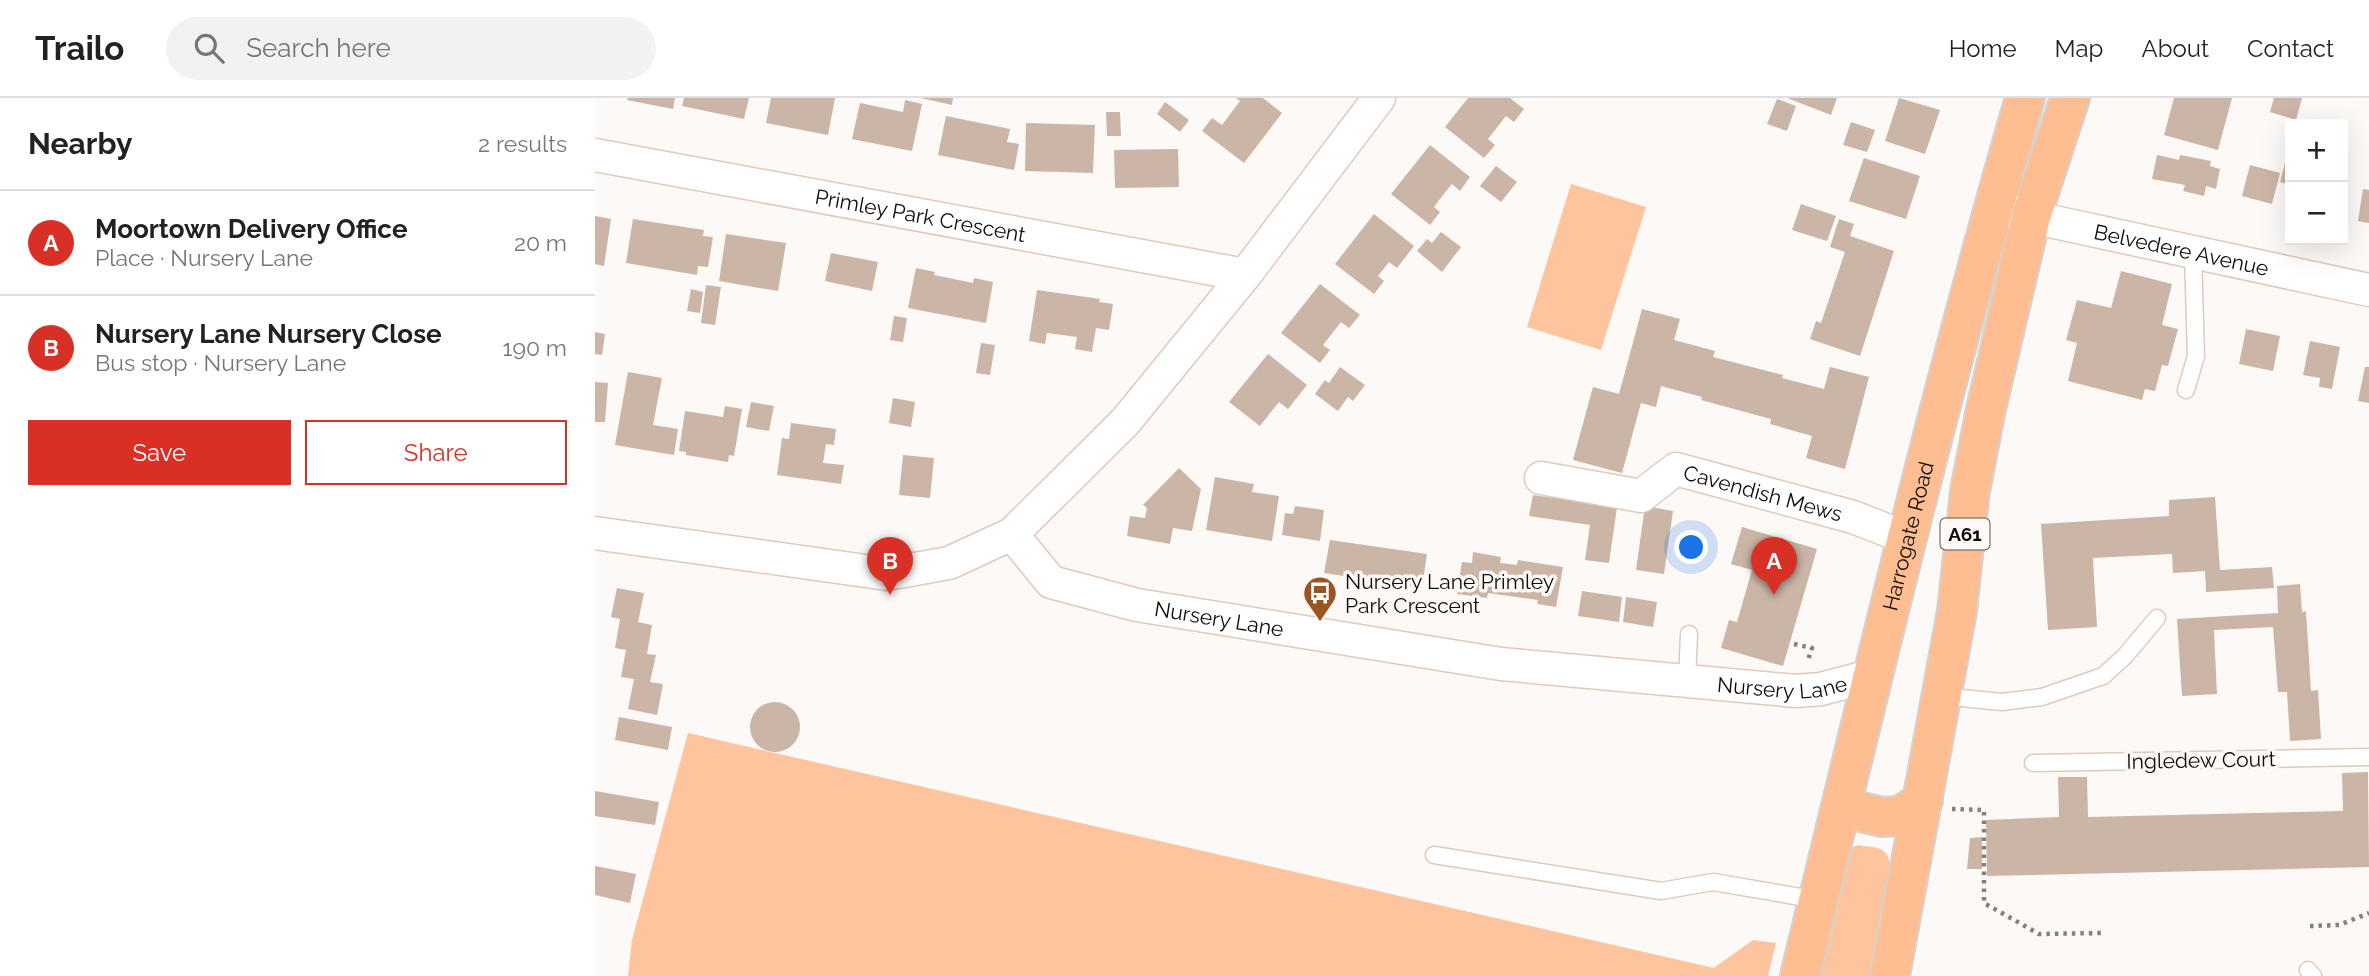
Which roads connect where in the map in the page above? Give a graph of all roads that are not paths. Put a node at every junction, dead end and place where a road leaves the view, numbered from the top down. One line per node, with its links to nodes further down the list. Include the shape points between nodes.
1 (1380, 98): 8 (street)
2 (2025, 98): 5 (highway, Harrogate Road / A61)
3 (2070, 98): 6 (highway, A61)
4 (595, 155): 8 (street, Primley Park Crescent)
5 (1994, 205): 6 (street, Belvedere Avenue); 14 (highway, Harrogate Road / A61)
6 (2031, 217): 7 (street, Belvedere Avenue); 15 (highway, A61, via 1986,409)
7 (2193, 253): 9 (street, Belvedere Avenue); 10 (lane, via 2196,356)
8 (1245, 275): 13 (street, via 1125,422)
9 (2369, 290)
10 (2186, 390)
11 (1541, 478): 14 (street, Cavendish Mews, via 1641,496 1676,469 1853,517)
12 (595, 533): 13 (street, via 887,574 949,564)
13 (1012, 534): 20 (street, Nursery Lane, via 1051,582 1137,605 1501,664)
14 (1907, 538): 17 (highway, Harrogate Road / A61)
15 (1963, 548): 17 (highway, via 1938,543 1924,552 1906,609); 21 (highway, A61)
16 (2157, 618): 21 (lane, via 2103,676 2042,697 2002,702)
17 (1884, 632): 19 (highway, Harrogate Road / A61)
18 (1689, 634): 20 (lane)
19 (1874, 675): 20 (street, Nursery Lane, via 1796,691); 25 (highway, Harrogate Road / A61)
20 (1687, 681)
21 (1942, 696): 24 (highway, A61)
22 (2369, 757): 23 (lane, Ingledew Court)
23 (2033, 763)
24 (1941, 806): 25 (highway, via 1882,817); 29 (highway, A61)
25 (1841, 807): 27 (highway, Harrogate Road / A61)
26 (1434, 855): 27 (lane, via 1661,891 1713,882)
27 (1818, 900): 28 (highway, Harrogate Road / A61)
28 (1800, 976)
29 (1890, 976)

